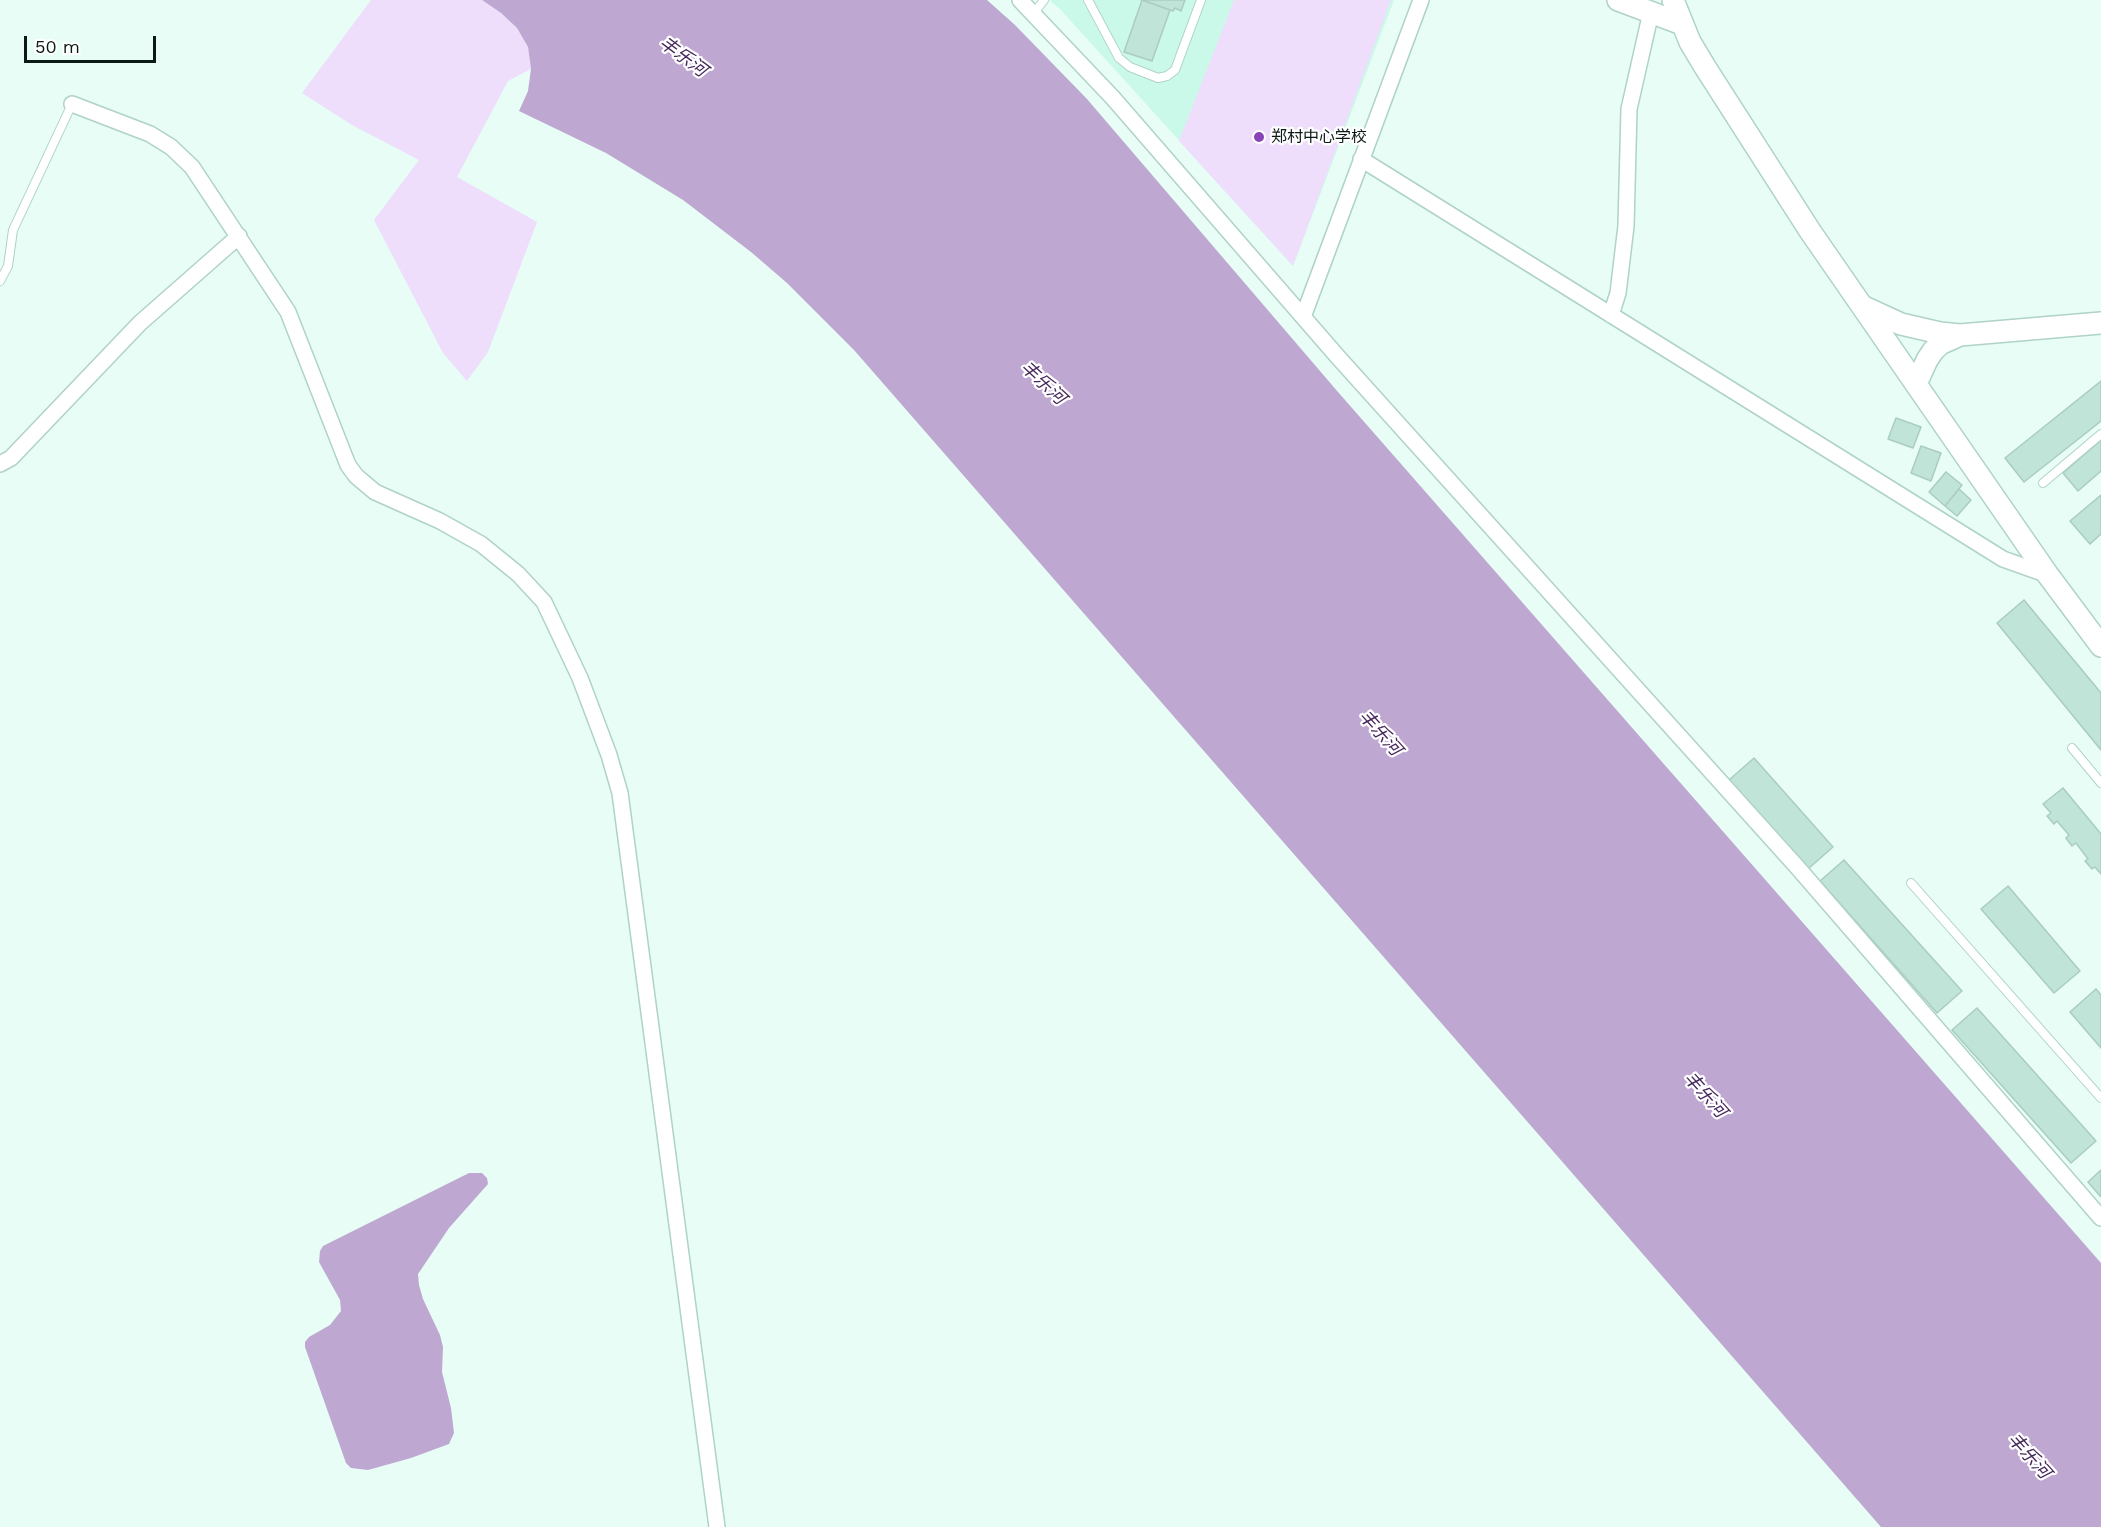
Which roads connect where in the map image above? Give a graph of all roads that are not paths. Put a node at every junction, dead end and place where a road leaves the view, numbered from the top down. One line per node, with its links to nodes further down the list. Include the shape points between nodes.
1 (1020, 0): 8 (street)
2 (1044, 0): 8 (lane)
3 (1088, 0): 4 (lane, via 1119,58 1158,78 1175,70)
4 (1201, 0)
5 (1420, 0): 10 (street)
6 (1618, 0): 7 (main road)
7 (1665, 4): 13 (main road, via 1682,24 1705,67); 14 (street, via 1629,109 1626,226 1618,293)
8 (1034, 13): 15 (street)
9 (72, 104): 11 (street, via 150,134 171,147 192,167); 12 (lane, via 13,230 8,266)
10 (1362, 159): 14 (street); 15 (street)
11 (239, 236): 20 (street, via 140,323 18,451); 29 (street, via 288,312 348,465 356,476 375,492 440,520 482,544 525,581 544,602 596,717 620,793)
12 (0, 280)
13 (1863, 307): 17 (main road, via 1901,324); 18 (main road)
14 (1611, 315): 22 (street, via 2003,559)
15 (1303, 317): 28 (street, via 1798,868)
16 (2101, 323): 17 (main road)
17 (1960, 335): 18 (main road, via 1933,351)
18 (1916, 384): 22 (main road)
19 (2101, 434): 21 (lane)
20 (0, 464)
21 (2043, 483)
22 (2048, 575): 23 (main road)
23 (2101, 646)
24 (2072, 748): 25 (lane)
25 (2101, 783)
26 (1911, 883): 27 (lane)
27 (2101, 1098)
28 (2101, 1218)
29 (717, 1527)

